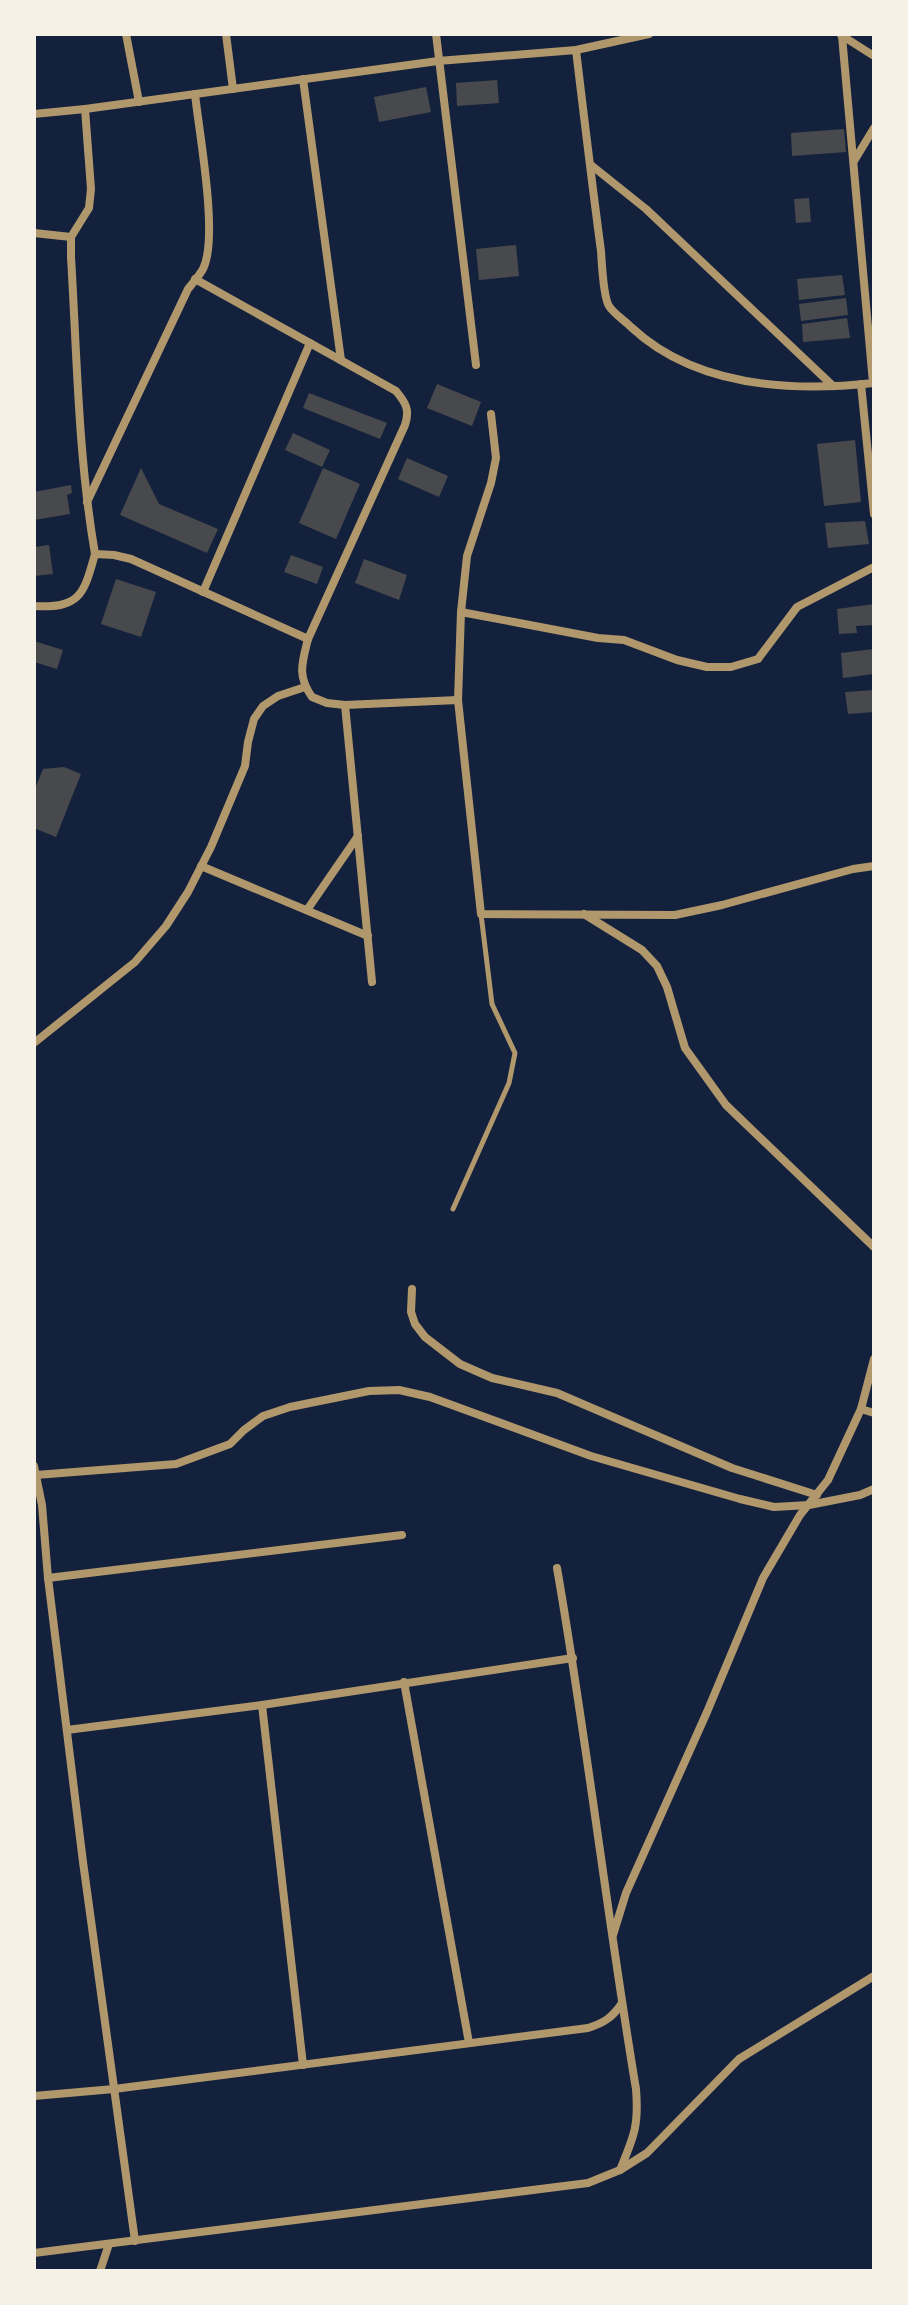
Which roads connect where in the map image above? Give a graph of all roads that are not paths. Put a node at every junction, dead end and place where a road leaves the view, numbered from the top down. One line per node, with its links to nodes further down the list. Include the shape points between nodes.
1 (126, 34): 12 (street)
2 (226, 34): 10 (street)
3 (436, 34): 8 (street)
4 (649, 34): 6 (street)
5 (841, 35): 7 (street); 16 (street)
6 (576, 50): 8 (street); 17 (street)
7 (874, 56)
8 (438, 61): 9 (street); 24 (street)
9 (303, 79): 10 (street); 23 (street)
10 (233, 89): 11 (street)
11 (195, 94): 12 (street); 20 (street, via 210,224 208,250)
12 (139, 102): 13 (street)
13 (85, 109): 14 (street); 19 (street, via 89,208)
14 (34, 114)
15 (874, 128): 16 (street)
16 (853, 161): 21 (street)
17 (590, 164): 27 (street, via 646,209); 27 (street, via 607,304 641,336 713,374 753,383)
18 (34, 233): 19 (street)
19 (71, 237): 29 (street)
20 (195, 279): 22 (street); 29 (street)
21 (870, 300): 25 (street)
22 (310, 343): 23 (street); 33 (street)
23 (341, 360): 36 (street, via 396,391 409,413)
24 (476, 365)
25 (874, 383): 26 (street)
26 (861, 384): 27 (street); 30 (street)
27 (833, 386)
28 (491, 414): 35 (street, via 496,458 467,556)
29 (86, 503): 31 (street)
30 (874, 514)
31 (95, 554): 33 (street, via 131,559); 34 (street, via 85,588 72,602)
32 (874, 567): 35 (street, via 797,607 758,659 731,667 677,660 624,640)
33 (203, 592): 36 (street)
34 (34, 606)
35 (461, 612): 38 (street)
36 (308, 639): 37 (street)
37 (305, 687): 39 (street, via 312,697); 41 (street, via 278,696 254,719 245,766)
38 (458, 700): 39 (street); 44 (street)
39 (345, 705): 40 (street)
40 (358, 836): 43 (street); 46 (street)
41 (201, 866): 43 (street); 48 (street, via 166,926 135,962)
42 (874, 866): 45 (street, via 675,915)
43 (307, 910): 46 (street)
44 (481, 914): 45 (street); 49 (lane, via 492,1004 515,1053 509,1083)
45 (584, 914): 50 (street, via 642,950 657,966 685,1048 726,1105)
46 (368, 936): 47 (street)
47 (372, 982)
48 (34, 1043)
49 (453, 1209)
50 (874, 1247)
51 (412, 1289): 57 (street, via 415,1324 460,1364 492,1378 557,1393 732,1468)
52 (874, 1359): 53 (street)
53 (861, 1409): 54 (street); 57 (street)
54 (874, 1413)
55 (35, 1471): 58 (street, via 176,1464 230,1444 263,1416 290,1407 399,1390 591,1456 740,1499 774,1507); 61 (street)
56 (874, 1489): 58 (street)
57 (817, 1495): 58 (street)
58 (809, 1505): 66 (street, via 763,1578 626,1893)
59 (402, 1535): 61 (street)
60 (557, 1568): 62 (street)
61 (48, 1578): 65 (street)
62 (573, 1658): 63 (street); 66 (street)
63 (404, 1682): 64 (street); 69 (street)
64 (262, 1705): 65 (street); 70 (street)
65 (67, 1730): 71 (street)
66 (612, 1938): 68 (street)
67 (874, 1976): 73 (street, via 739,2059 647,2153)
68 (622, 2003): 69 (street, via 603,2023 588,2028); 73 (street, via 638,2110)
69 (469, 2043): 70 (street)
70 (303, 2065): 71 (street)
71 (114, 2089): 72 (street); 74 (street)
72 (34, 2096)
73 (620, 2170): 74 (street, via 588,2183)
74 (135, 2241): 75 (street)
75 (109, 2244): 76 (street); 77 (street)
76 (34, 2253)
77 (100, 2271)

